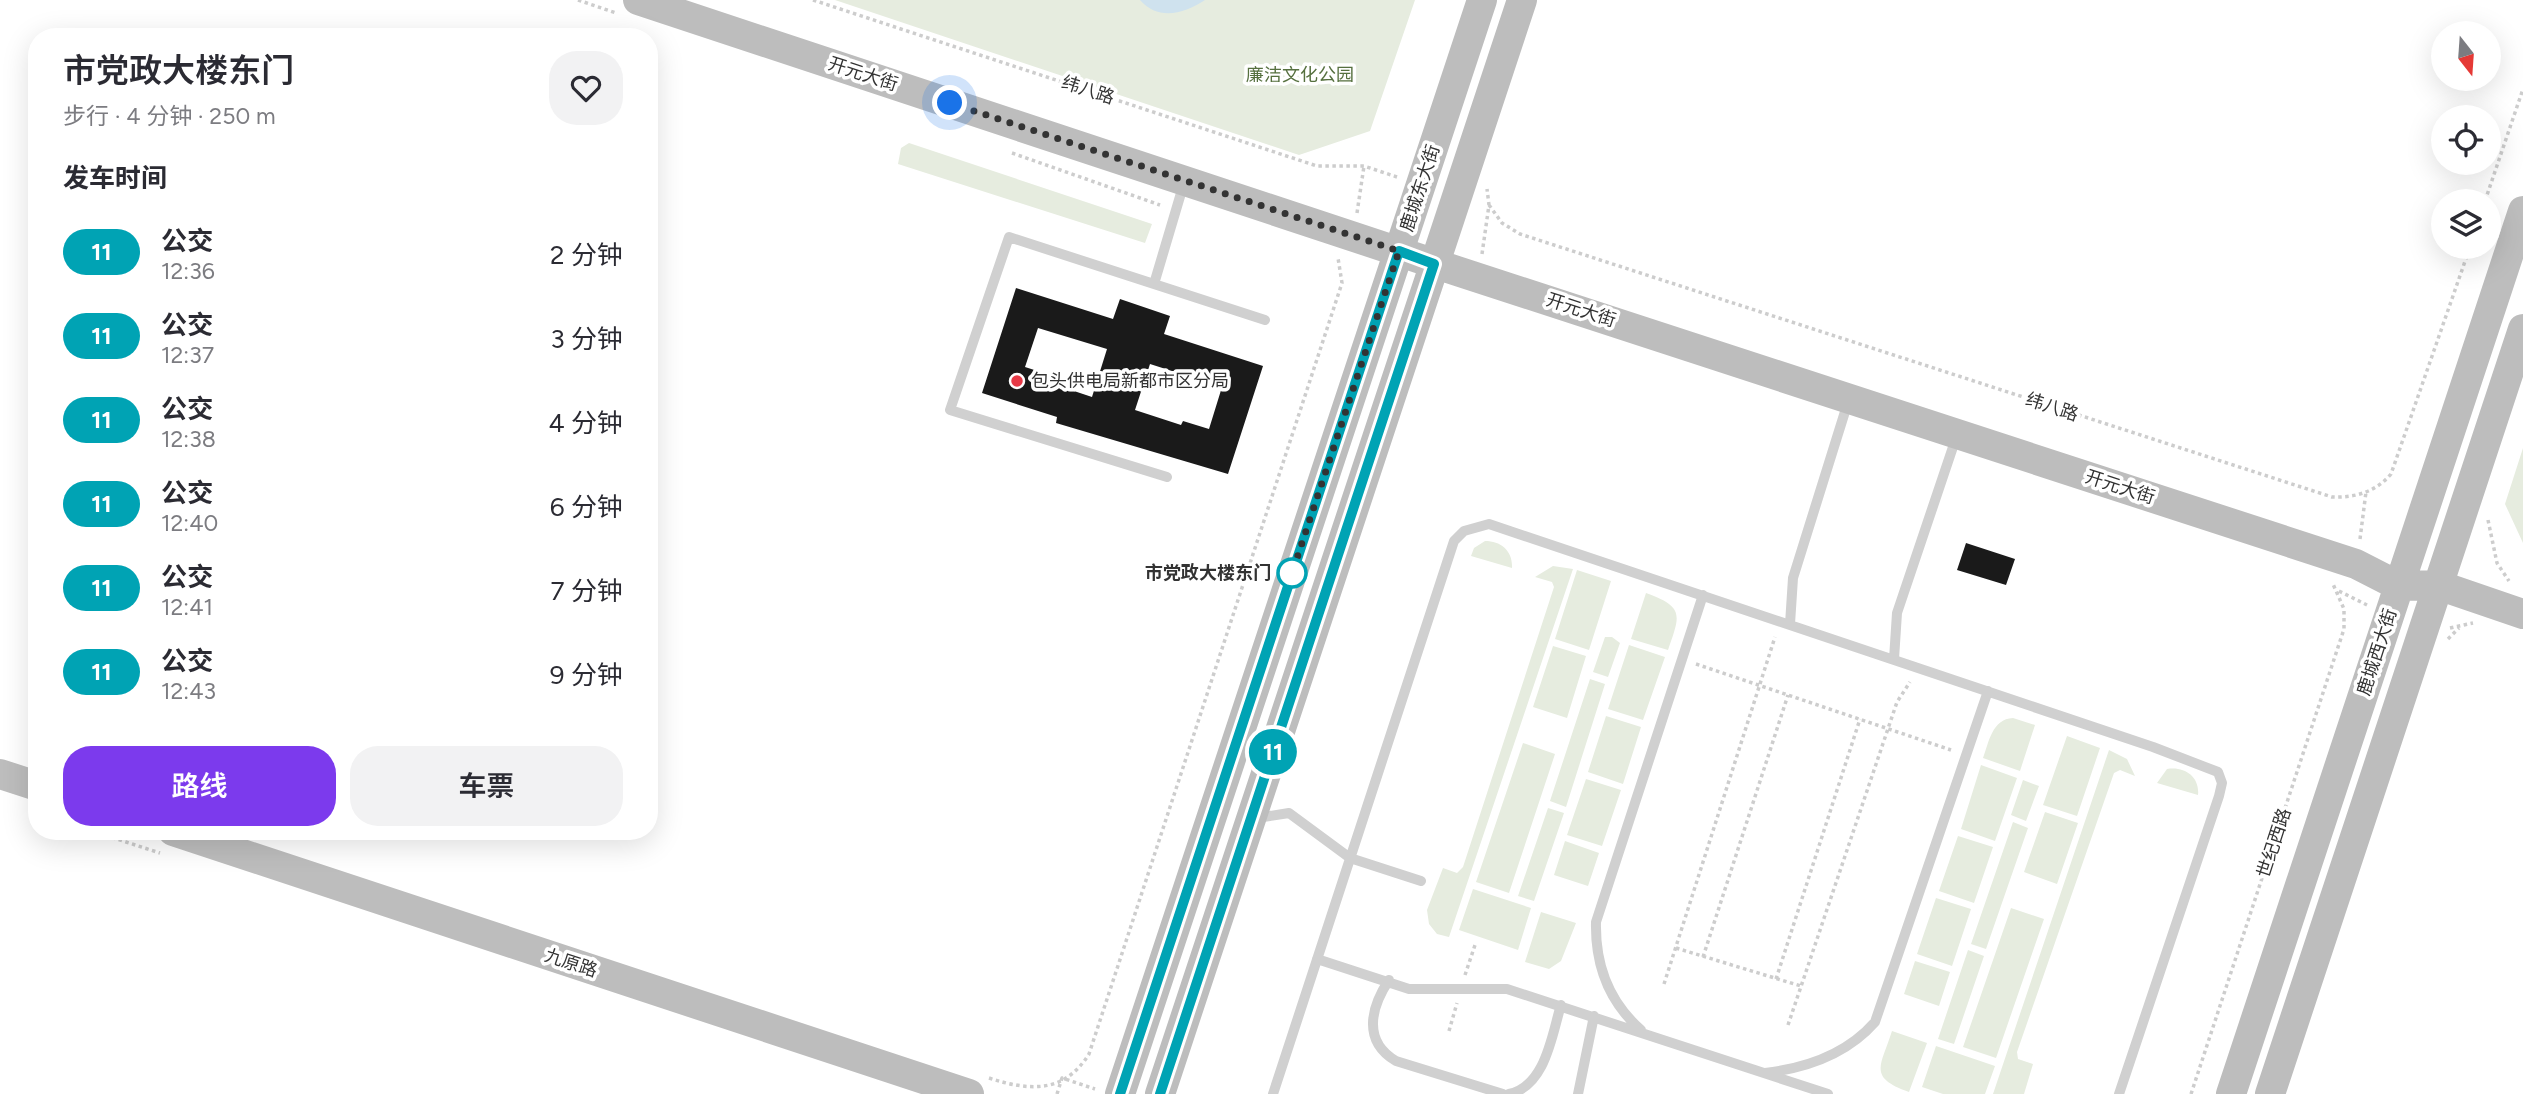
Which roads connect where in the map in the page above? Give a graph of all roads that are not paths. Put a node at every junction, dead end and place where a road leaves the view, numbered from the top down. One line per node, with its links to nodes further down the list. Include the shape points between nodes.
1 (638, 0): 4 (main road, 开元大街)
2 (1482, 0): 6 (main road, 鹿城东大街)
3 (1522, 0): 7 (main road)
4 (1184, 181): 6 (main road, 开元大街); 8 (lane)
5 (2523, 211): 15 (main road, 鹿城西大街)
6 (1399, 251): 7 (main road, 开元大街); 34 (main road, 鹿城东大街)
7 (1434, 264): 11 (main road, 开元大街); 23 (main road)
8 (1154, 284): 9 (lane); 13 (lane, via 1009,237 950,410)
9 (1265, 320)
10 (2523, 329): 14 (main road)
11 (1857, 402): 12 (main road, 开元大街); 18 (lane, via 1846,402 1793,578)
12 (1968, 438): 15 (main road, 开元大街, via 2356,564); 19 (lane, via 1955,438 1897,613)
13 (1167, 477)
14 (2438, 585): 15 (main road, 开元大街); 17 (main road, 开元大街); 44 (main road)
15 (2399, 586): 43 (main road, 鹿城西大街)
16 (1703, 595): 18 (lane); 25 (lane, via 1500,526 1483,524 1464,531 1452,548); 31 (lane, via 1596,922 1597,950 1607,988)
17 (2523, 614)
18 (1790, 624): 19 (lane)
19 (1894, 659): 20 (lane)
20 (1988, 691): 32 (lane, via 1875,1022 1853,1043 1820,1060); 42 (lane, via 2206,765 2221,778 2219,796)
21 (0, 774): 22 (main road)
22 (28, 783)
23 (1251, 820): 25 (lane, via 1289,813); 36 (main road)
24 (200, 840): 35 (main road, 九原路)
25 (1350, 858): 26 (lane); 27 (lane)
26 (1421, 881)
27 (1317, 959): 28 (lane); 37 (lane)
28 (1389, 980): 29 (lane, via 1409,989 1507,989); 38 (lane, via 1377,998 1371,1021 1387,1054 1396,1061)
29 (1561, 1005): 30 (lane); 39 (lane, via 1538,1073 1521,1090)
30 (1594, 1016): 31 (lane); 40 (lane)
31 (1647, 1035): 32 (lane)
32 (1763, 1073): 33 (lane)
33 (1816, 1092): 41 (lane)
34 (1113, 1093)
35 (969, 1094)
36 (1160, 1094)
37 (1273, 1094)
38 (1503, 1094)
39 (1509, 1094)
40 (1577, 1094)
41 (1828, 1094)
42 (2119, 1094)
43 (2231, 1094)
44 (2270, 1094)

